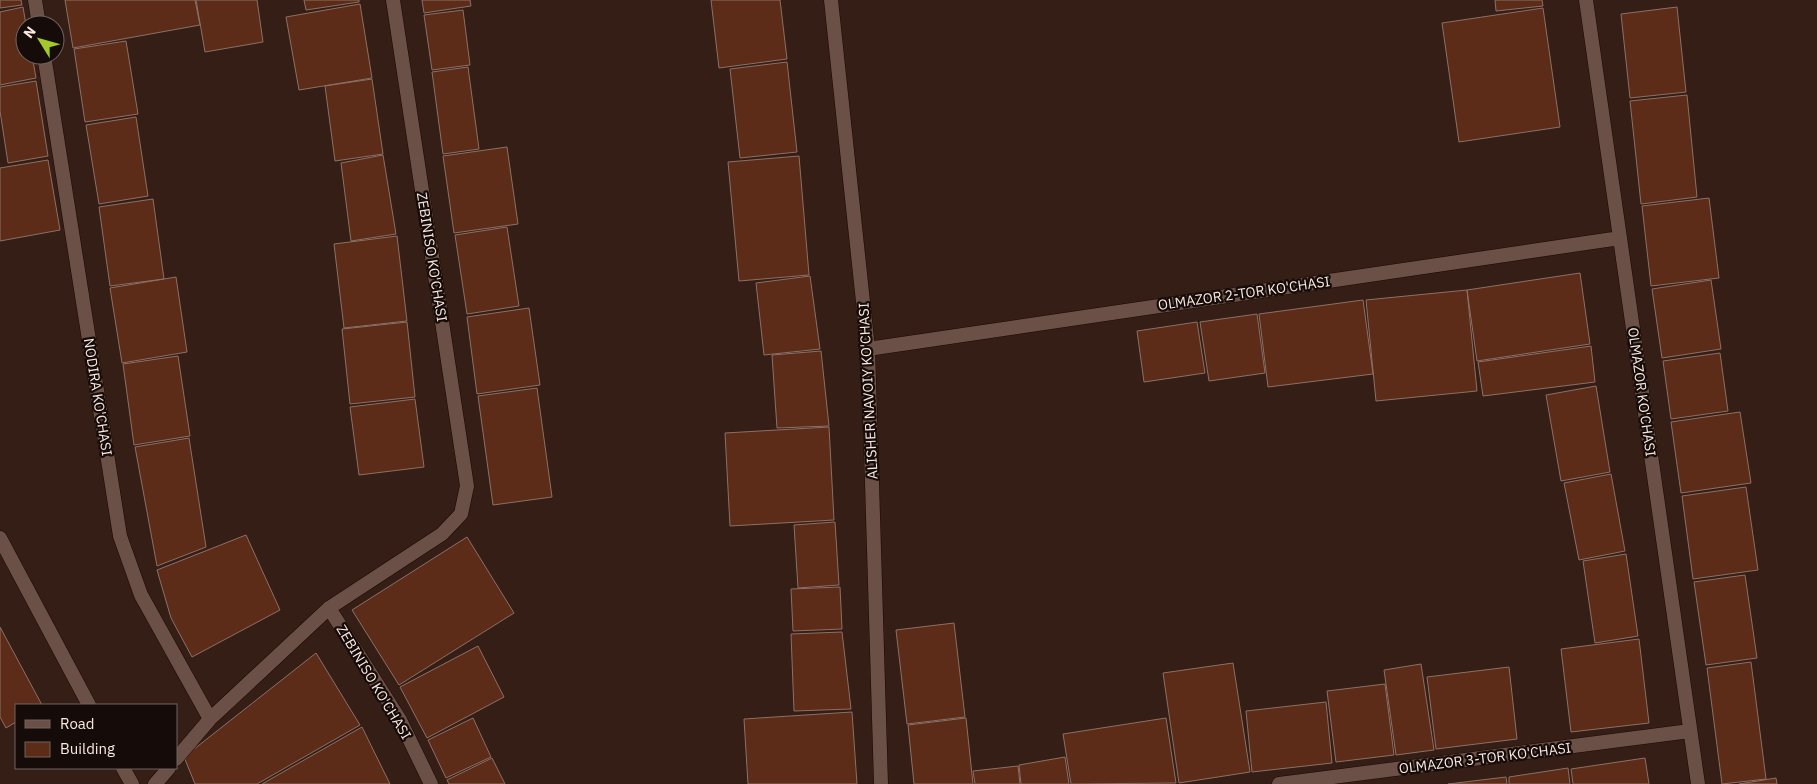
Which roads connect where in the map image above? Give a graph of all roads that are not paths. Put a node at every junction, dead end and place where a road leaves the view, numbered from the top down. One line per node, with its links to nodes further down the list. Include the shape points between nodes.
1 (35, 0): 5 (street)
2 (393, 0): 10 (street, ZEBINISO KO'CHASI, via 467,486 461,514 442,534)
3 (831, 0): 8 (street, ALISHER NAVOIY KO'CHASI)
4 (1586, 0): 7 (street, OLMAZOR KO'CHASI)
5 (37, 15)
6 (46, 65): 12 (street, NODIRA KO'CHASI, via 120,536 140,595)
7 (1620, 238): 8 (street, OLMAZOR 2-TOR KO'CHASI); 13 (street, OLMAZOR KO'CHASI)
8 (868, 349): 20 (street, ALISHER NAVOIY KO'CHASI)
9 (0, 538): 11 (street)
10 (329, 608): 12 (street); 19 (street, ZEBINISO KO'CHASI, via 400,720)
11 (89, 704)
12 (210, 719): 14 (street)
13 (1690, 731): 21 (street, OLMAZOR 3-TOR KO'CHASI); 22 (street, OLMAZOR KO'CHASI)
14 (178, 757)
15 (124, 769): 17 (street)
16 (168, 769): 18 (street)
17 (132, 784)
18 (155, 784)
19 (431, 784)
20 (881, 784)
21 (1279, 784)
22 (1698, 784)

